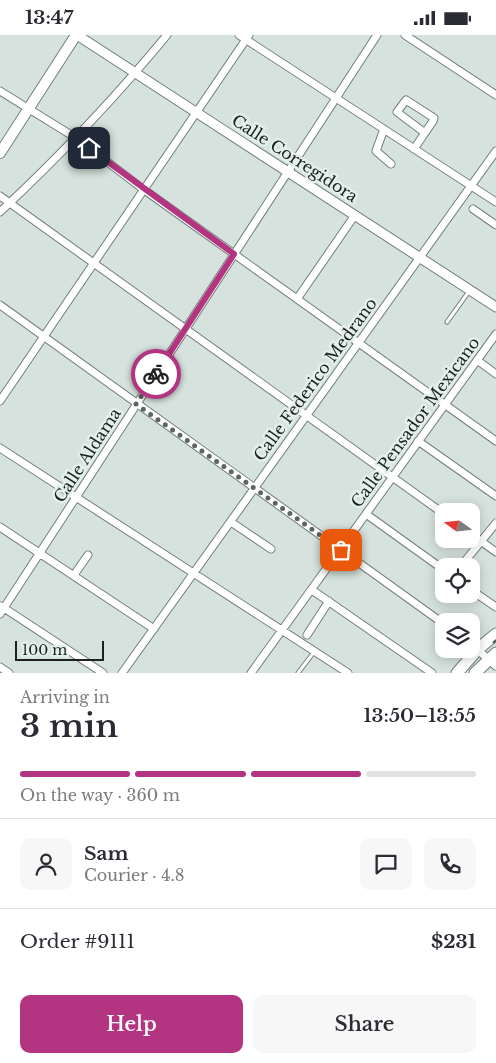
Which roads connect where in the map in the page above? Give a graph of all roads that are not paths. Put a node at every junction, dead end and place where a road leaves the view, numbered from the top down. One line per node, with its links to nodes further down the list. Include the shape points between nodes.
1 (77, 35): 6 (street, Calle Corregidora); 10 (main road)
2 (167, 35): 6 (street)
3 (376, 35): 9 (street, Calle Aldama)
4 (405, 35): 8 (street)
5 (244, 37): 9 (street); 11 (street)
6 (135, 73): 11 (street, Calle Corregidora); 14 (street)
7 (0, 91): 10 (street)
8 (496, 95)
9 (335, 98): 12 (street); 19 (street, Calle Aldama)
10 (28, 109): 14 (street); 17 (main road)
11 (196, 113): 19 (street, Calle Corregidora); 21 (street)
12 (384, 129): 15 (street); 18 (street, via 376,149)
13 (425, 133): 13 (street, via 434,118 406,100 397,112); 15 (street)
14 (76, 138): 21 (street); 24 (street)
15 (414, 149): 20 (street)
16 (496, 151): 20 (street, Calle Federico Medrano)
17 (0, 153)
18 (390, 164)
19 (287, 171): 27 (street, Calle Corregidora); 29 (street, Calle Aldama)
20 (471, 185): 23 (street); 30 (street, Calle Federico Medrano)
21 (143, 189): 29 (street); 31 (street)
22 (0, 196): 24 (street)
23 (496, 202)
24 (10, 203): 26 (street); 31 (street)
25 (473, 209): 28 (street)
26 (0, 212)
27 (355, 215): 30 (street, Calle Corregidora); 33 (street)
28 (496, 225)
29 (234, 254): 33 (street); 37 (street, Calle Aldama)
30 (420, 257): 32 (street, Calle Corregidora); 40 (street, Calle Federico Medrano)
31 (94, 263): 37 (street); 39 (street)
32 (470, 290): 35 (street, Calle Corregidora); 36 (lane)
33 (297, 299): 40 (street)
34 (0, 305): 39 (street)
35 (496, 307)
36 (447, 322)
37 (186, 328): 44 (street, Calle Aldama); 46 (street)
38 (496, 334): 41 (street, Calle Pensador Mexicano)
39 (44, 337): 43 (street); 44 (street)
40 (358, 343): 45 (street); 46 (street, Calle Federico Medrano)
41 (477, 360): 42 (street); 45 (street, Calle Pensador Mexicano)
42 (496, 374)
43 (0, 401)
44 (136, 404): 51 (street); 52 (street, Calle Aldama)
45 (444, 405): 47 (street, Calle Pensador Mexicano); 48 (street)
46 (306, 416): 50 (street); 51 (street, Calle Federico Medrano)
47 (418, 441): 50 (street, Calle Pensador Mexicano); 53 (street)
48 (496, 441)
49 (0, 447): 52 (street)
50 (392, 478): 54 (street); 55 (street, Calle Pensador Mexicano)
51 (254, 488): 56 (street, Calle Federico Medrano); 61 (street)
52 (75, 496): 63 (street, Calle Aldama); 67 (street)
53 (496, 496)
54 (435, 508)
55 (366, 514): 61 (street, Calle Pensador Mexicano); 66 (street)
56 (231, 522): 60 (street); 67 (street, Calle Federico Medrano)
57 (496, 523): 59 (street)
58 (0, 527): 63 (street)
59 (481, 541): 62 (street); 65 (street)
60 (271, 549)
61 (341, 550): 69 (street, Calle Pensador Mexicano); 74 (street)
62 (496, 552)
63 (40, 553): 68 (street); 73 (street, Calle Aldama)
64 (88, 555): 68 (street)
65 (467, 558)
66 (435, 564)
67 (194, 573): 75 (street, Calle Federico Medrano); 76 (street)
68 (74, 575): 75 (street)
69 (312, 590): 71 (street); 76 (street, Calle Pensador Mexicano)
70 (480, 595): 72 (street)
71 (329, 601): 78 (street); 91 (street)
72 (496, 607)
73 (1, 609): 86 (street)
74 (435, 618)
75 (154, 629): 87 (street, Calle Federico Medrano)
76 (282, 631): 81 (street); 88 (street, Calle Pensador Mexicano)
77 (496, 634): 79 (main road)
78 (307, 635)
79 (480, 643)
80 (480, 649): 83 (street)
81 (314, 651): 89 (lane); 90 (street)
82 (467, 658): 92 (main road)
83 (494, 659): 93 (main road)
84 (0, 667): 85 (street)
85 (9, 673)
86 (102, 673)
87 (122, 673)
88 (252, 673)
89 (298, 673)
90 (348, 673)
91 (432, 673)
92 (457, 673)
93 (475, 673)

